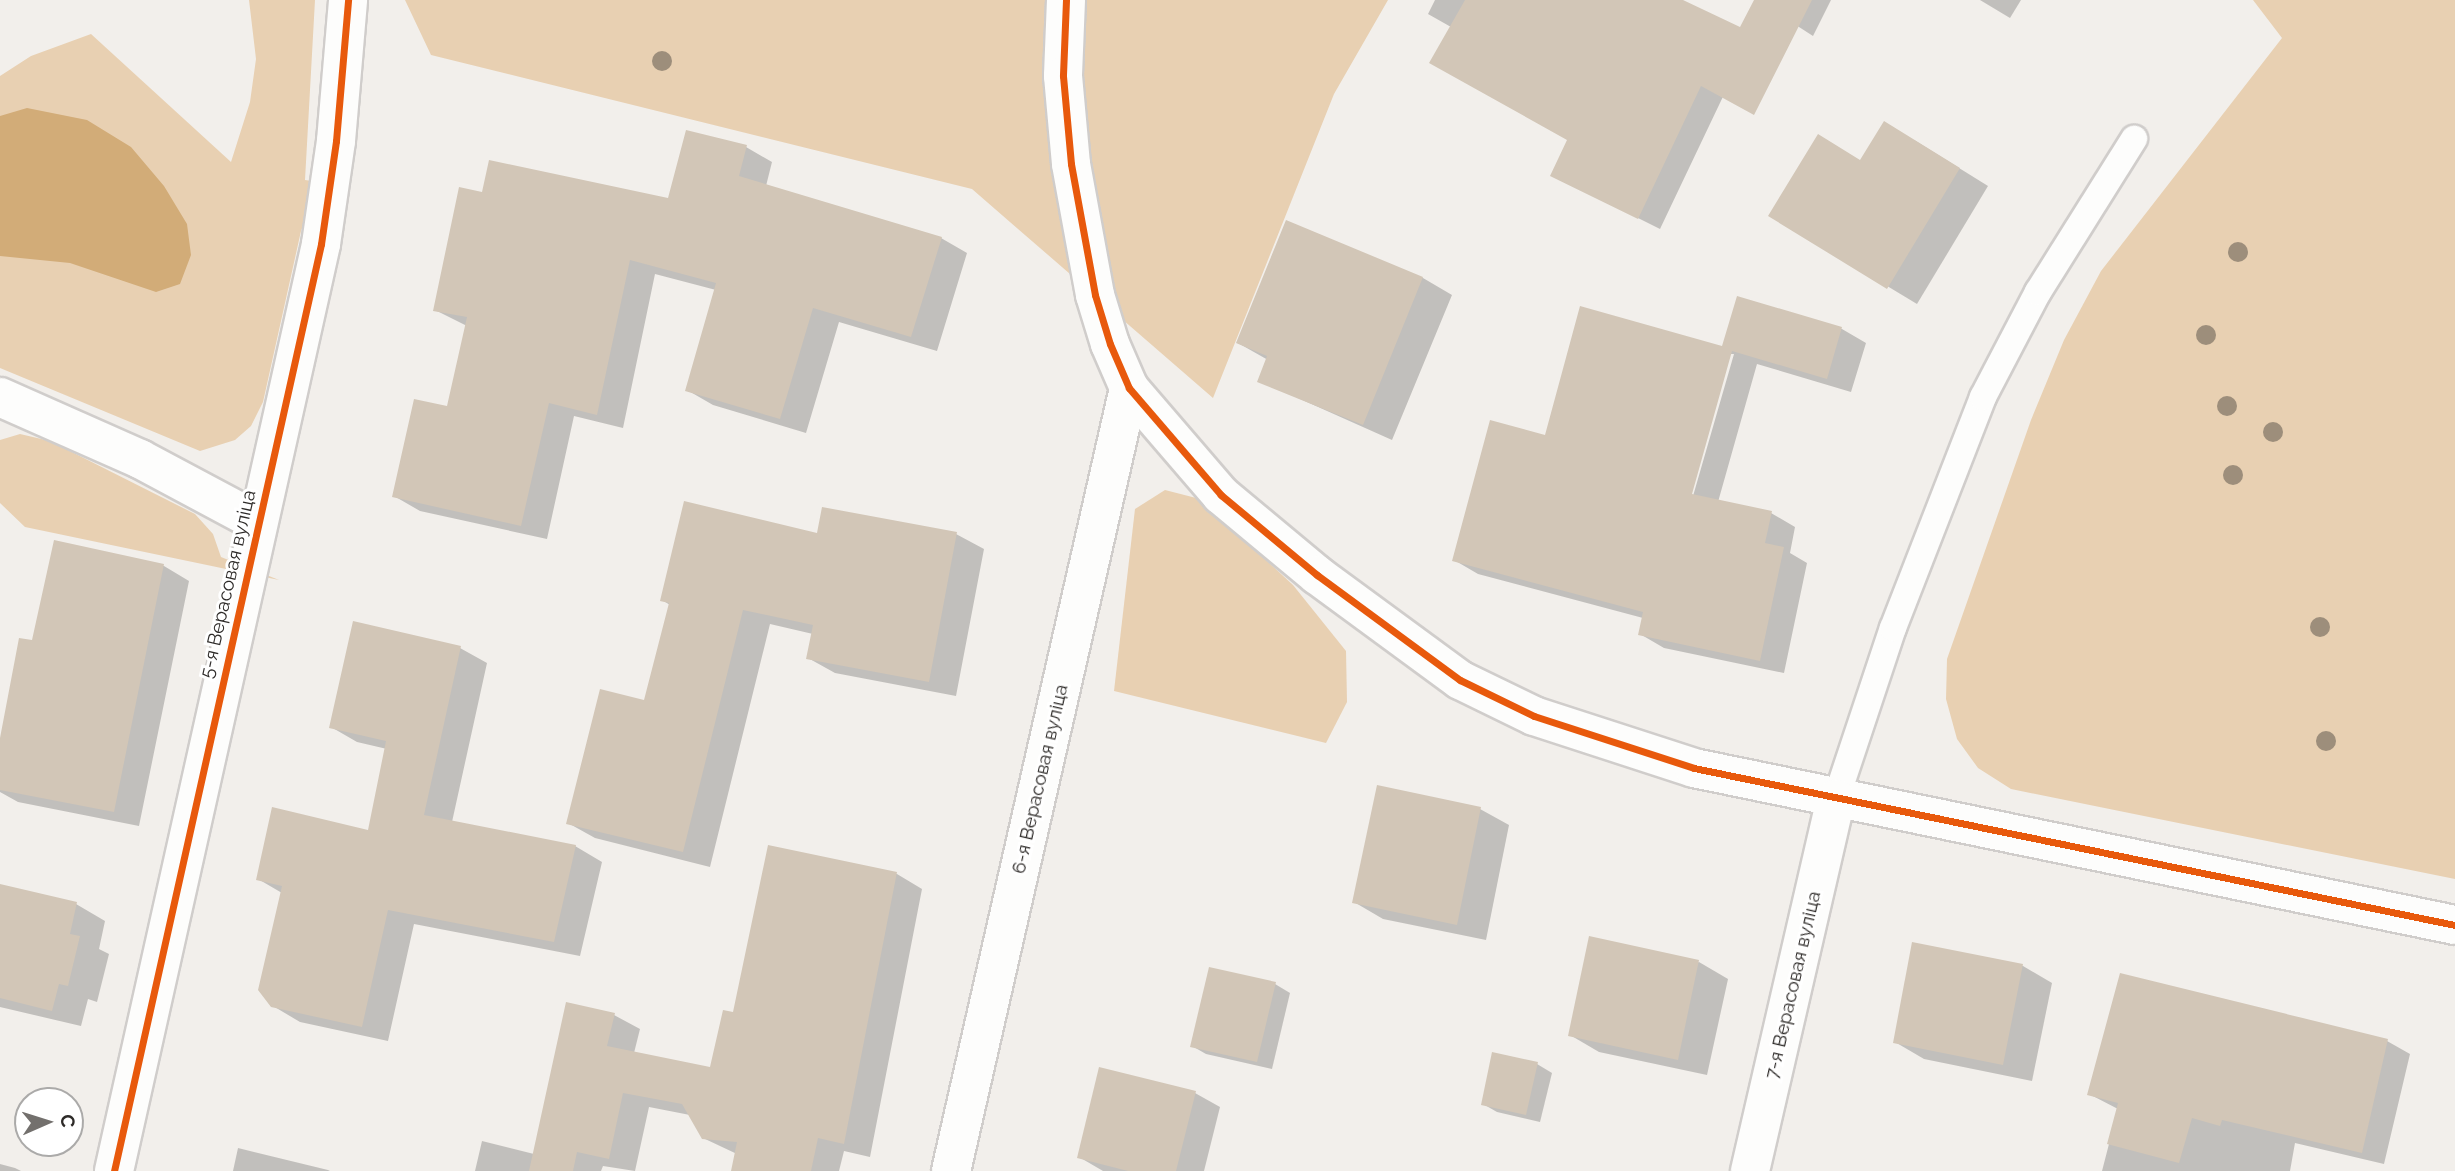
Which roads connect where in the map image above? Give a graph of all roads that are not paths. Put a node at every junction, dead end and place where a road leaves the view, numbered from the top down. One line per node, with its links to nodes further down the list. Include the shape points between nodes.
1 (348, 0): 6 (street, 5-я Верасовая вуліца, via 336,141 321,244)
2 (1066, 0): 4 (street, via 1063,76 1073,177 1095,295)
3 (2134, 139): 7 (lane, via 2038,292 1983,397 1893,628)
4 (1129, 388): 7 (street, via 1221,495 1317,575 1460,680 1534,716 1608,743 1694,768); 10 (street, 6-я Верасовая вуліца)
5 (0, 397): 6 (street, via 140,459)
6 (258, 522): 9 (street, 5-я Верасовая вуліца)
7 (1836, 799): 8 (street); 11 (street, 7-я Верасовая вуліца)
8 (2455, 925)
9 (114, 1171)
10 (951, 1171)
11 (1750, 1171)

